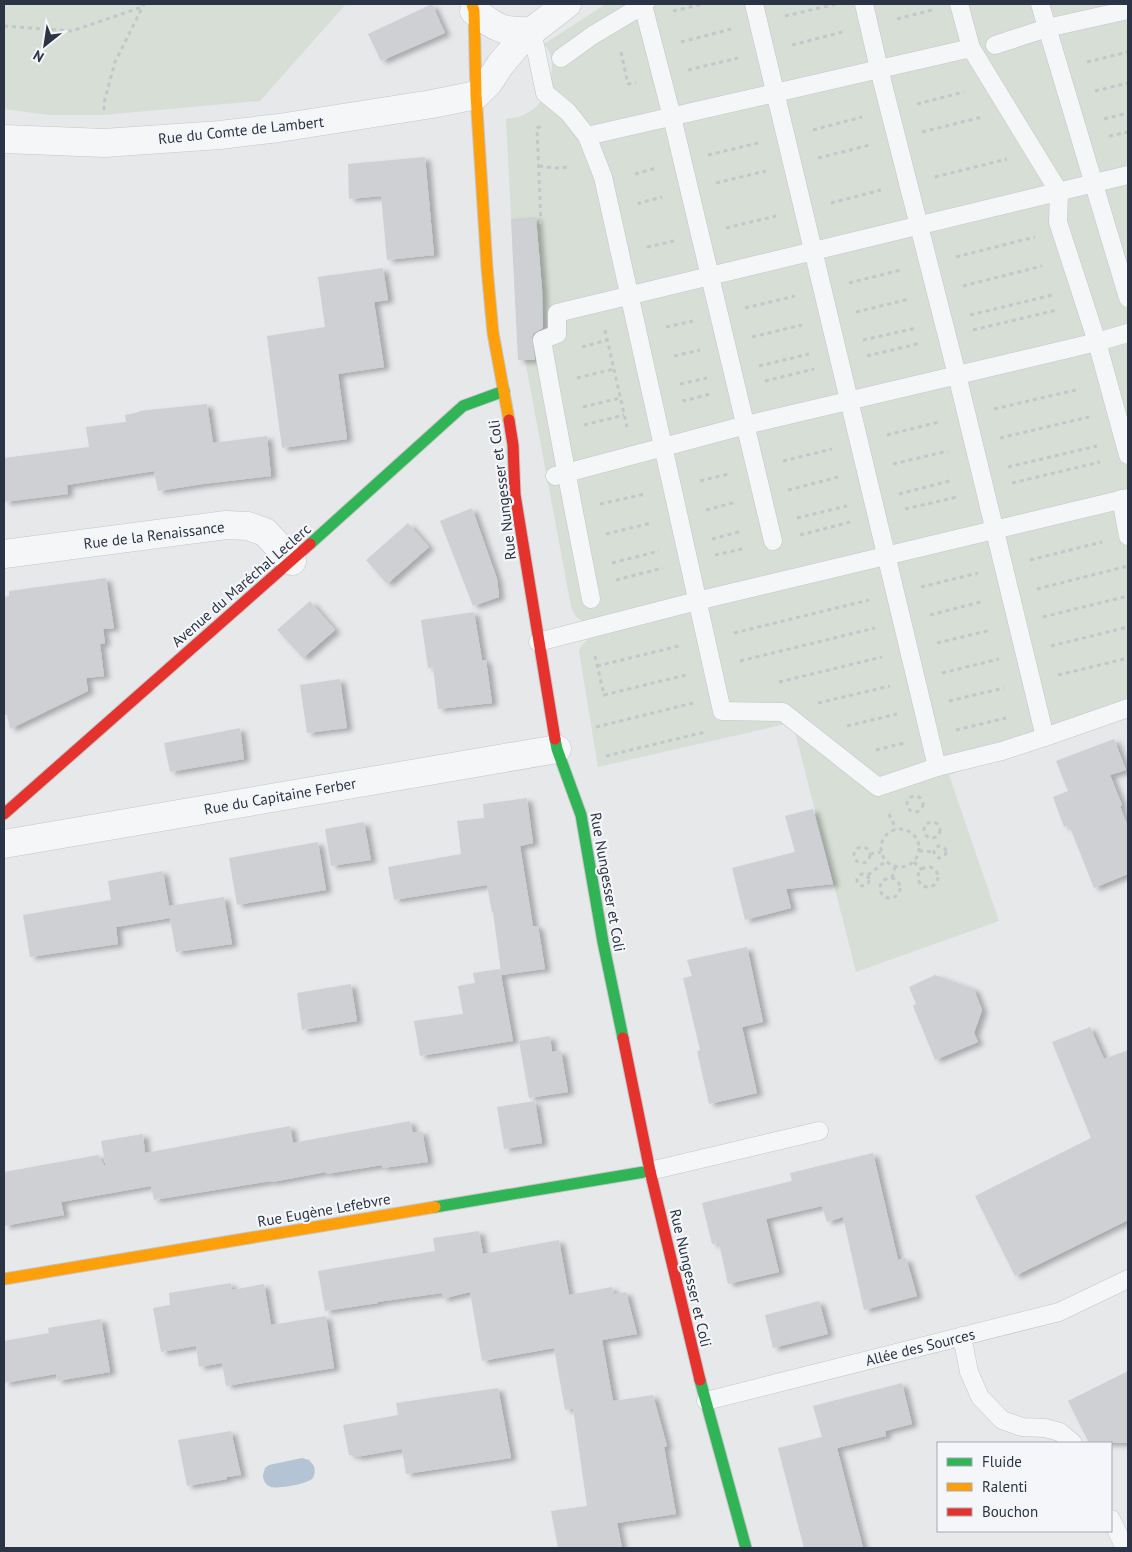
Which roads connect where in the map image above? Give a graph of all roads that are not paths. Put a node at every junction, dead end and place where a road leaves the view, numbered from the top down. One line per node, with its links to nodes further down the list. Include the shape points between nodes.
1 (567, 4): 10 (street)
2 (644, 4): 13 (lane); 17 (lane)
3 (754, 4): 15 (lane)
4 (864, 4): 14 (lane)
5 (958, 4): 12 (lane)
6 (1040, 4): 9 (lane)
7 (473, 8): 10 (street, via 503,30); 16 (street, Rue Nungesser et Coli)
8 (1128, 10): 9 (lane)
9 (1048, 28): 11 (lane); 21 (lane)
10 (532, 31): 16 (street); 18 (lane, via 545,93 568,112)
11 (995, 45)
12 (971, 48): 14 (lane); 22 (lane)
13 (561, 58)
14 (879, 69): 15 (lane); 23 (lane)
15 (775, 94): 17 (lane); 24 (lane)
16 (476, 95): 19 (street, Rue du Comte de Lambert, via 220,135 104,143); 31 (street, Rue Nungesser et Coli, via 487,278)
17 (672, 117): 18 (lane); 25 (lane)
18 (587, 136): 26 (lane, via 603,177)
19 (4, 139)
20 (1128, 175): 21 (lane)
21 (1094, 183): 22 (lane); 27 (lane)
22 (1058, 192): 23 (lane); 29 (lane, via 1058,222)
23 (918, 226): 24 (lane); 30 (lane)
24 (814, 252): 25 (lane); 32 (lane)
25 (710, 276): 26 (lane); 33 (lane)
26 (629, 296): 34 (lane); 36 (lane, via 557,313 557,334 542,340 558,422)
27 (1128, 298)
28 (1128, 332): 29 (lane)
29 (1097, 342): 30 (lane); 35 (lane)
30 (957, 375): 32 (lane); 38 (lane)
31 (504, 391): 43 (street, Avenue du Maréchal Leclerc, via 463,406); 46 (street, Rue Nungesser et Coli, via 513,445 515,495)
32 (850, 400): 33 (lane); 42 (lane)
33 (746, 425): 34 (lane); 40 (lane)
34 (663, 447): 36 (lane); 45 (lane)
35 (1128, 455)
36 (561, 474): 44 (lane, via 573,510)
37 (1125, 499): 38 (lane); 39 (lane)
38 (994, 530): 42 (lane); 48 (lane)
39 (1128, 536)
40 (773, 541)
41 (4, 554): 43 (street, Rue de la Renaissance, via 226,525 248,526 265,532)
42 (886, 556): 45 (lane); 50 (lane)
43 (292, 561): 51 (street, Avenue du Maréchal Leclerc)
44 (591, 599)
45 (697, 601): 46 (lane); 50 (lane, via 720,704 783,712 878,787)
46 (538, 642): 49 (street, Rue Nungesser et Coli)
47 (1128, 708): 48 (lane)
48 (1045, 737): 50 (lane)
49 (556, 748): 52 (street, Rue du Capitaine Ferber); 54 (street, Rue Nungesser et Coli, via 581,815 603,942)
50 (937, 768)
51 (4, 814)
52 (4, 844)
53 (819, 1130): 54 (lane)
54 (650, 1171): 55 (street, Rue Eugène Lefebvre); 58 (street, Rue Nungesser et Coli)
55 (4, 1279)
56 (1128, 1279): 57 (lane, Allée des Sources, via 1059,1312)
57 (962, 1336): 58 (lane, Allée des Sources); 59 (lane, via 969,1372 980,1397 1002,1420 1022,1428 1060,1432)
58 (706, 1401): 61 (street, Rue Nungesser et Coli)
59 (1072, 1442)
60 (1112, 1522): 62 (lane)
61 (746, 1548)
62 (1125, 1548)

